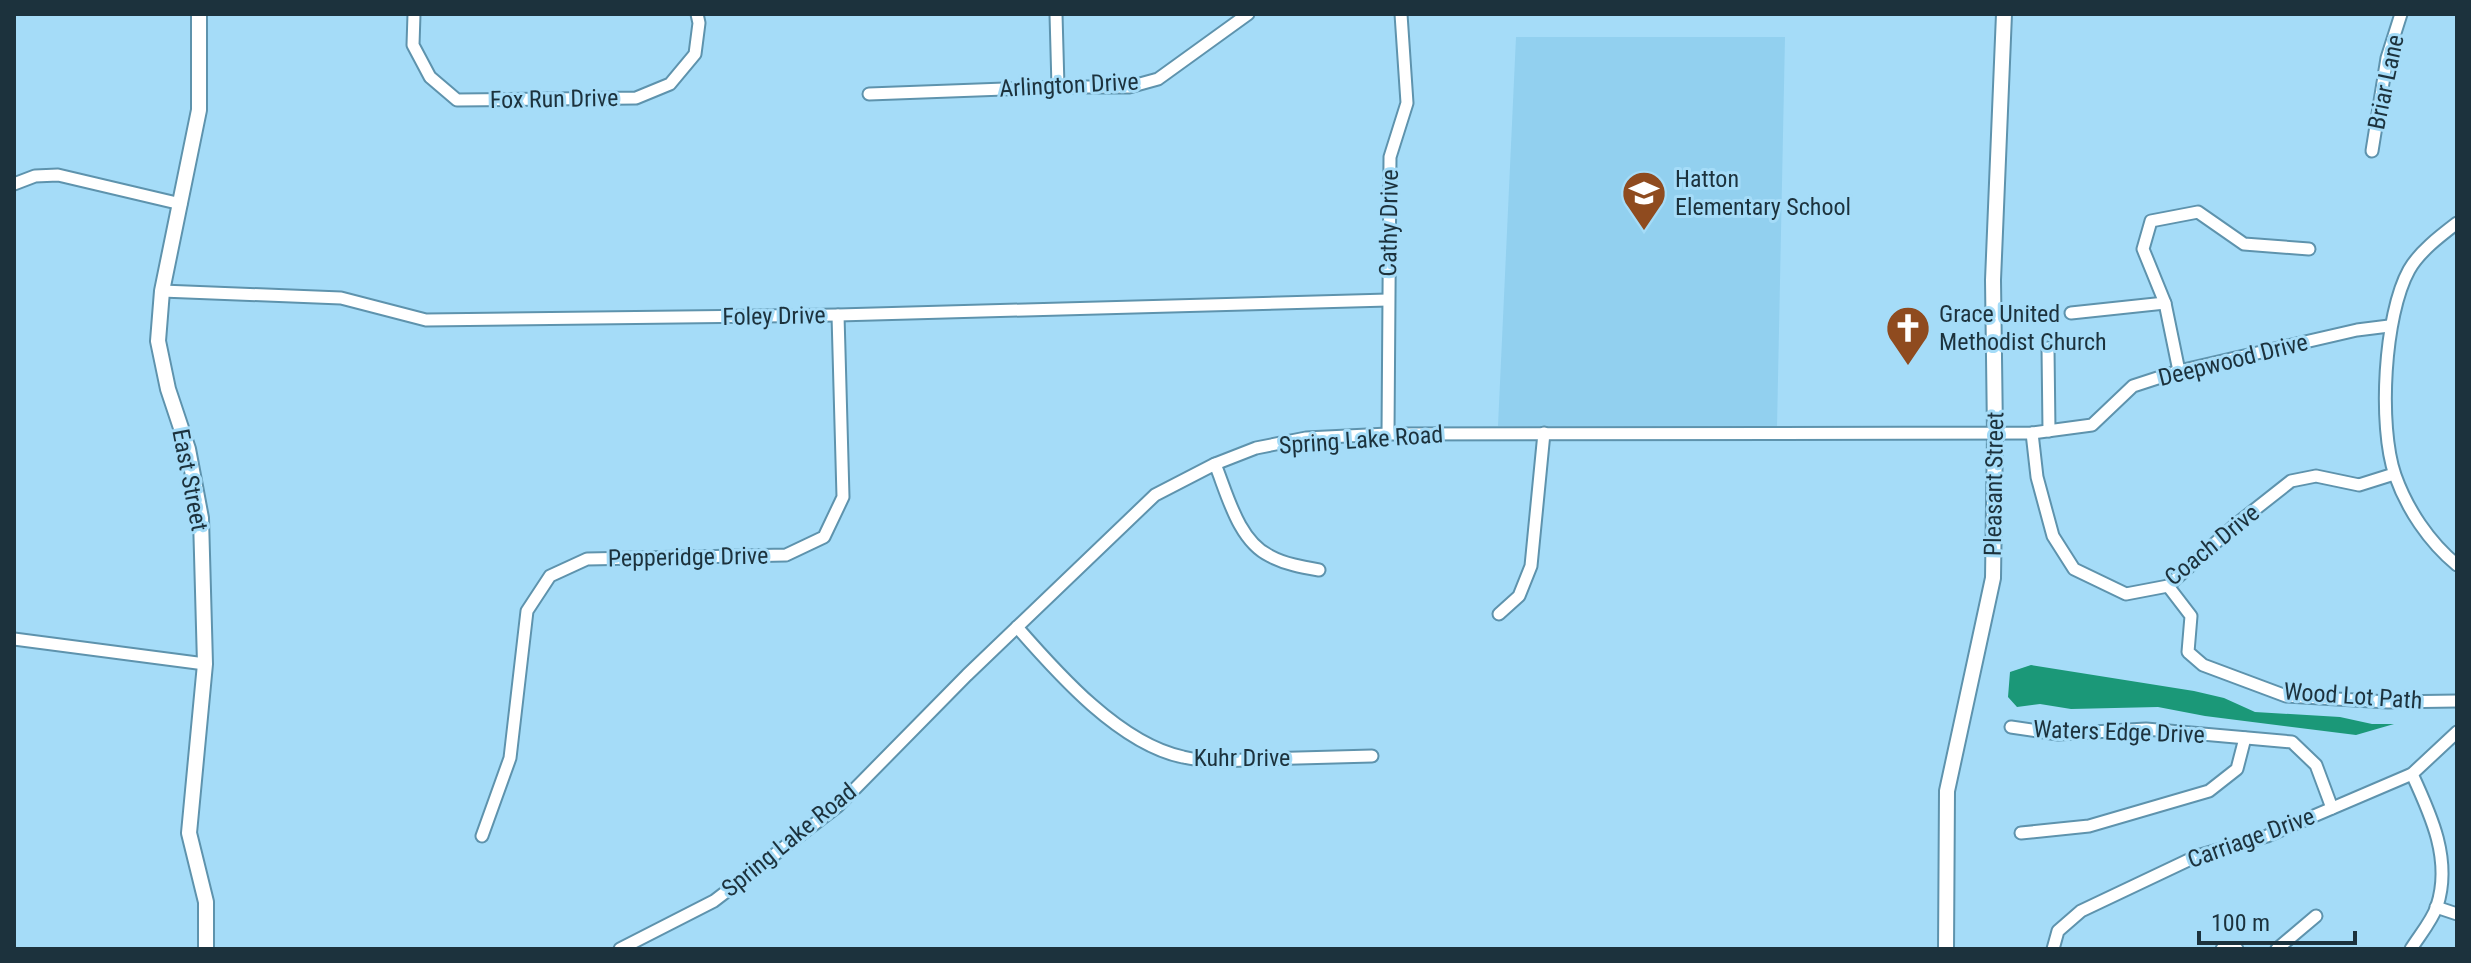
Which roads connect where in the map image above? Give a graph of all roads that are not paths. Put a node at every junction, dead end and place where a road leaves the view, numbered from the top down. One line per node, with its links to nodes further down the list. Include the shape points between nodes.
1 (199, 14): 13 (street, East Street, via 199,110)
2 (414, 14): 3 (street, Fox Run Drive, via 413,45 430,77 457,100 636,98 670,84 695,54)
3 (697, 14)
4 (1056, 14): 9 (street)
5 (1248, 14): 9 (street, Arlington Drive, via 1158,79 1129,87)
6 (1401, 14): 17 (street, Cathy Drive, via 1407,103 1390,157)
7 (2004, 14): 28 (street, Pleasant Street, via 1993,280)
8 (2401, 14): 11 (street, Briar Lane, via 2387,58)
9 (1058, 87): 10 (street, Arlington Drive)
10 (869, 94)
11 (2372, 151)
12 (14, 184): 13 (street, via 58,175)
13 (181, 204): 16 (street, East Street)
14 (2457, 223): 21 (street, via 2409,270)
15 (2309, 249): 18 (street, via 2244,244 2198,212 2151,221 2143,249)
16 (162, 291): 20 (street, Foley Drive, via 341,298 426,320); 37 (street, East Street, via 158,341 201,518)
17 (1388, 300): 20 (street, Foley Drive); 27 (street, Cathy Drive)
18 (2165, 303): 19 (street); 23 (street)
19 (2071, 313)
20 (838, 315): 46 (street, Pepperidge Drive, via 843,497 824,537 786,555 587,559 550,576 527,611 510,758)
21 (2389, 326): 23 (street, Deepwood Drive); 30 (street, via 2385,411)
22 (2048, 348): 24 (street)
23 (2179, 371): 24 (street, Deepwood Drive, via 2133,386 2092,425)
24 (2049, 431): 26 (street, Deepwood Drive)
25 (1544, 433): 27 (street, Spring Lake Road); 28 (street, Spring Lake Road); 34 (street, via 1531,566 1519,596)
26 (2032, 433): 28 (street, Deepwood Drive); 33 (street, Coach Drive, via 2053,536 2074,569 2126,594)
27 (1388, 434): 29 (street, Spring Lake Road, via 1306,438 1256,448)
28 (1995, 434): 52 (street, Pleasant Street, via 1993,578 1947,791)
29 (1215, 464): 32 (street, via 1247,536 1266,555); 35 (street, Spring Lake Road, via 1155,495)
30 (2394, 474): 31 (street, via 2418,523); 33 (street, Coach Drive, via 2359,485 2316,476 2291,481)
31 (2457, 565)
32 (1319, 570)
33 (2168, 586): 38 (street, Wood Lot Path, via 2191,616 2188,652 2203,665 2286,696)
34 (1499, 614)
35 (1017, 627): 42 (street, Kuhr Drive, via 1088,701 1148,745 1181,757 1212,761); 51 (street, Spring Lake Road, via 838,806 714,901)
36 (14, 639): 37 (street)
37 (205, 664): 50 (street, East Street, via 189,833 206,902)
38 (2457, 701)
39 (2011, 727): 41 (street, Waters Edge Drive, via 2058,734 2146,729)
40 (2457, 732): 43 (street, Carriage Drive)
41 (2245, 738): 44 (street, Waters Edge Drive, via 2292,742 2316,765); 45 (street, via 2237,769 2209,791 2089,826)
42 (1372, 756)
43 (2412, 774): 44 (street, Carriage Drive); 47 (street, via 2438,838 2443,867)
44 (2332, 808): 53 (street, Carriage Drive, via 2267,836 2197,856 2081,911 2058,931)
45 (2021, 833)
46 (482, 836)
47 (2436, 907): 48 (street); 57 (street)
48 (2457, 914)
49 (2316, 916): 56 (street)
50 (206, 949)
51 (620, 949)
52 (1946, 949)
53 (2053, 949)
54 (2222, 949): 55 (street)
55 (2237, 949)
56 (2277, 949)
57 (2411, 949)

